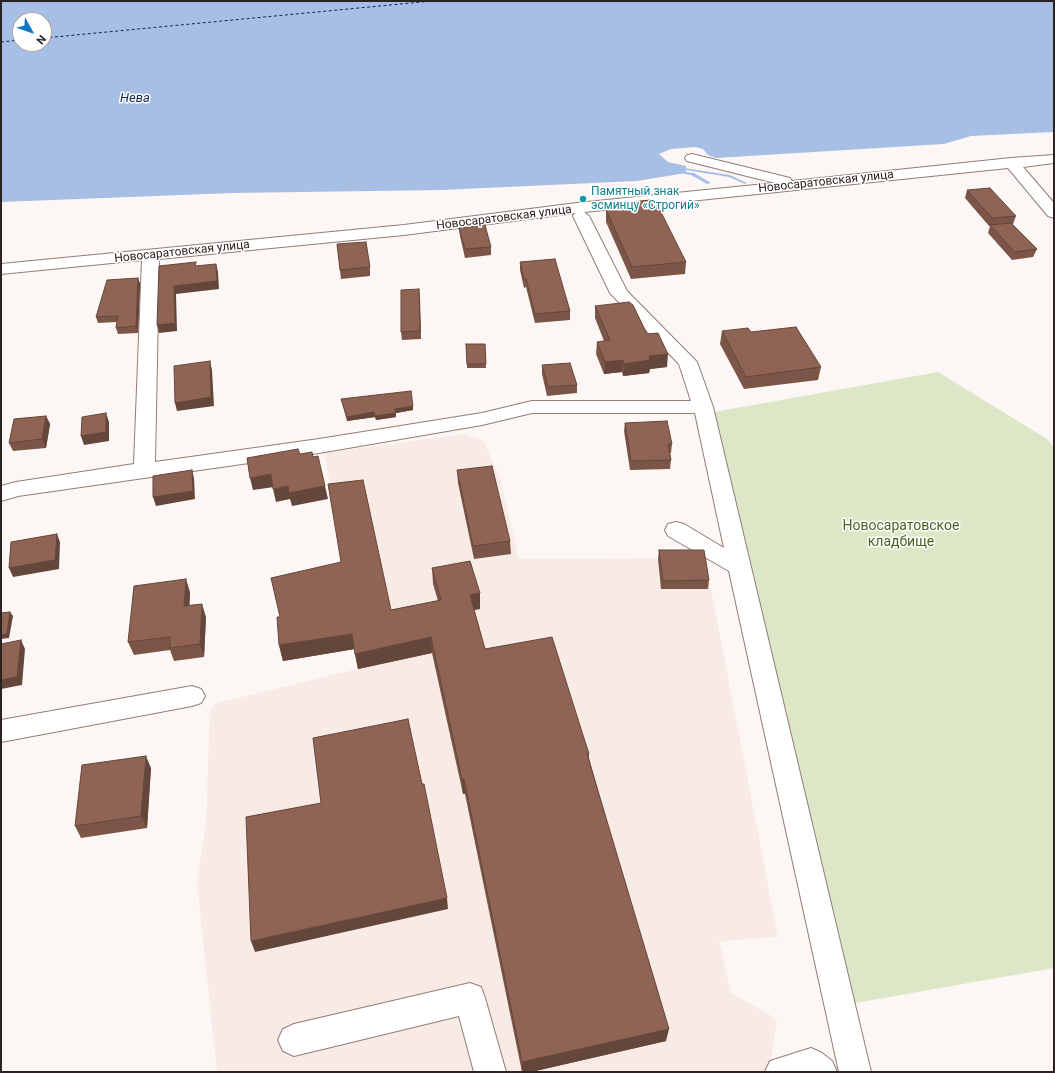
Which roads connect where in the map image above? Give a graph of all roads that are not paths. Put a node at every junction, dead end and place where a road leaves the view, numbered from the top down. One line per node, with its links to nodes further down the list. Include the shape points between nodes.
1 (692, 158): 4 (street)
2 (1054, 159): 3 (street, Новосаратовская улица)
3 (1011, 162): 4 (street, Новосаратовская улица); 5 (street)
4 (803, 186): 7 (street, Новосаратовская улица)
5 (1054, 213)
6 (581, 216): 9 (street, via 619,293 688,362)
7 (151, 255): 8 (street, Новосаратовская улица); 10 (street)
8 (1, 269)
9 (701, 400): 10 (street, via 532,407 477,428); 13 (street)
10 (144, 470): 11 (street, via 16,489)
11 (1, 494)
12 (676, 530): 13 (street)
13 (738, 566): 20 (street)
14 (192, 696): 15 (street)
15 (1, 731)
16 (294, 1040): 17 (street, via 470,998)
17 (490, 1072)
18 (781, 1072): 19 (street, via 811,1064)
19 (821, 1072)
20 (855, 1072)

